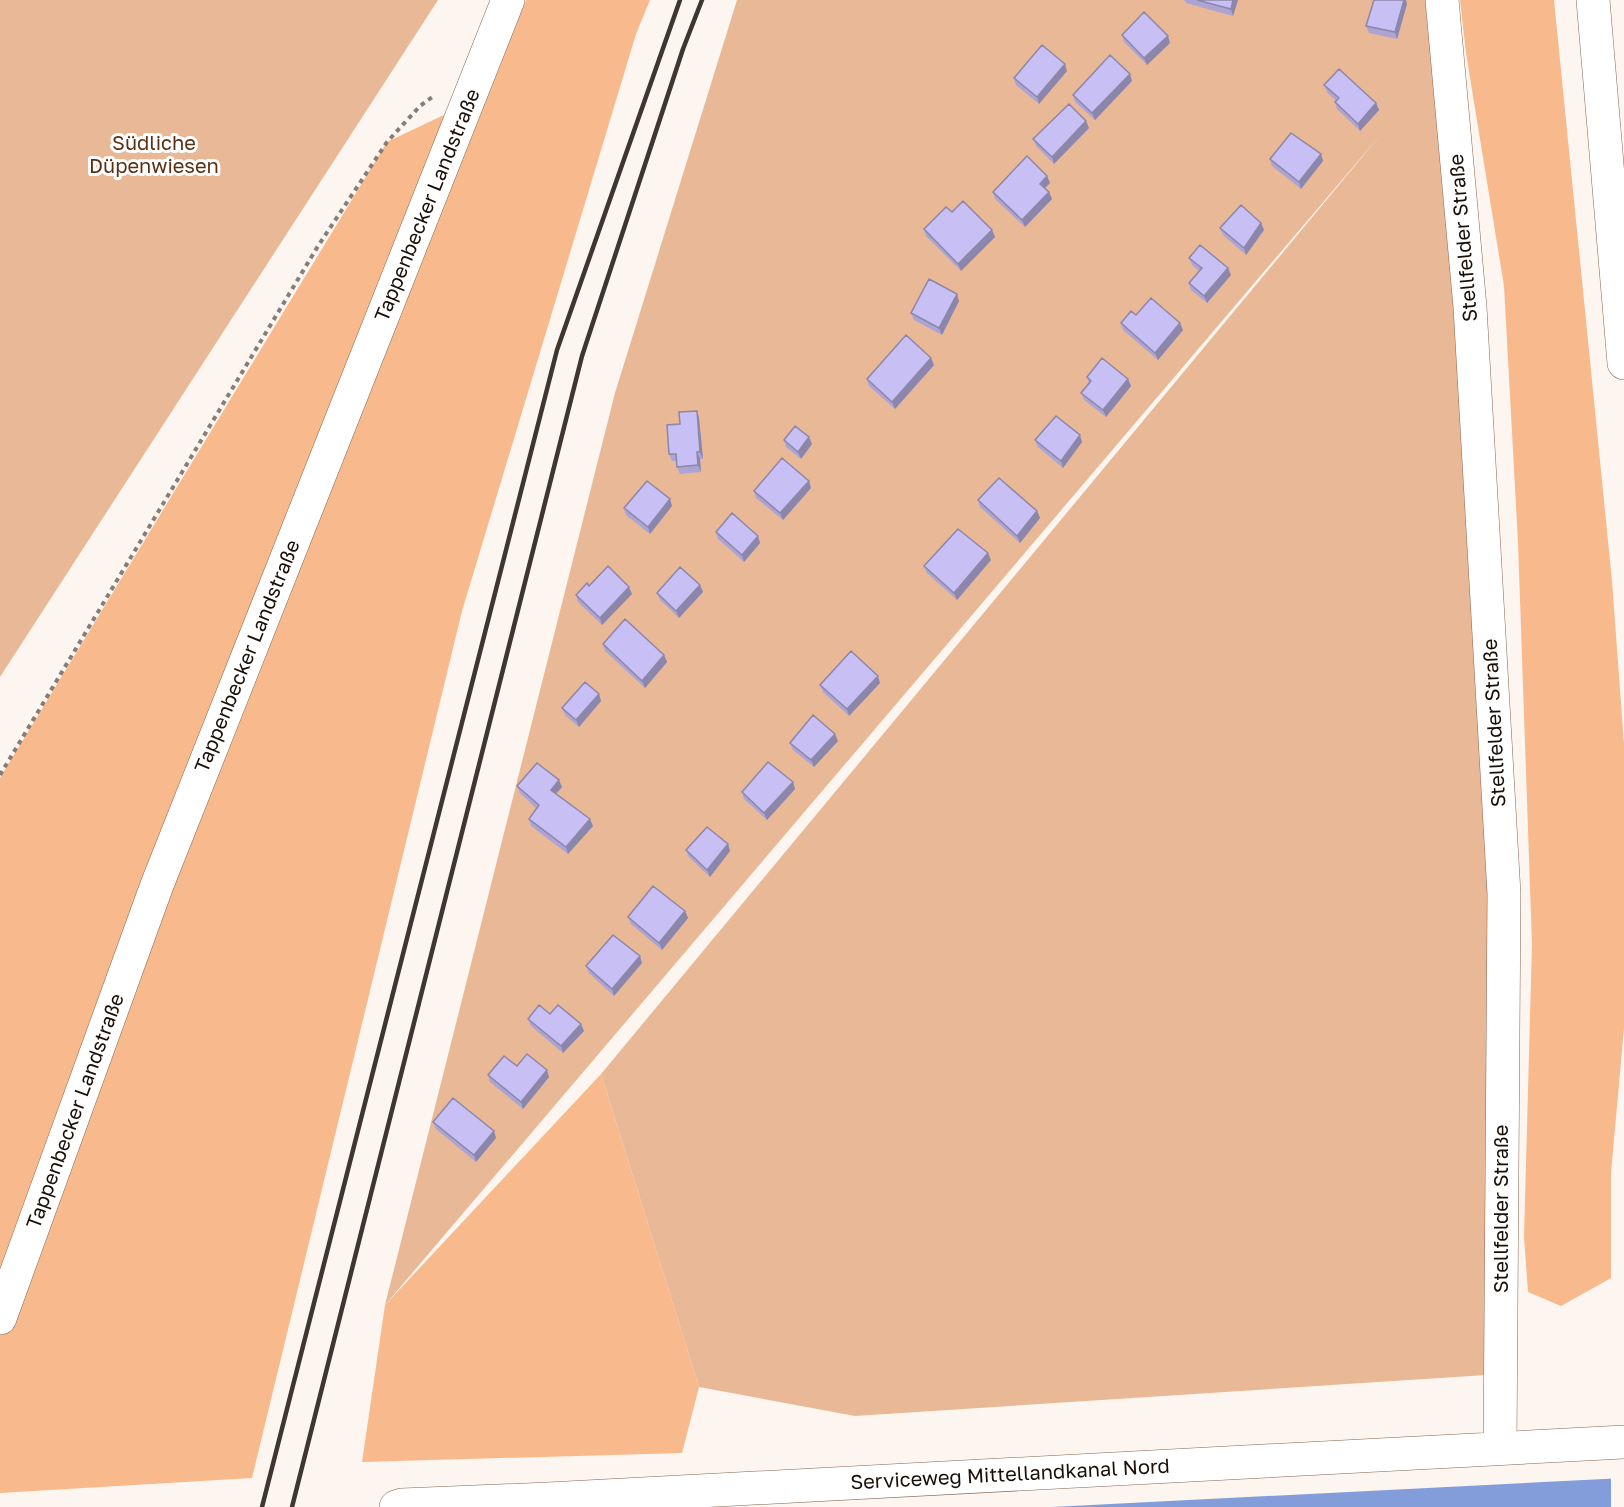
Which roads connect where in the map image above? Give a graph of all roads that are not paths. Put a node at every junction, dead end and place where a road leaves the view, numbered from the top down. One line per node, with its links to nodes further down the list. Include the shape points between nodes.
1 (508, 0): 5 (main road, Tappenbecker Landstraße, via 157,885)
2 (1442, 0): 7 (main road, Stellfelder Straße, via 1470,307 1504,894)
3 (1593, 0): 4 (main road)
4 (1624, 363)
5 (0, 1318)
6 (1624, 1442): 7 (main road, Serviceweg Mittellandkanal Nord)
7 (1500, 1448): 8 (main road, Serviceweg Mittellandkanal Nord)
8 (396, 1507)

